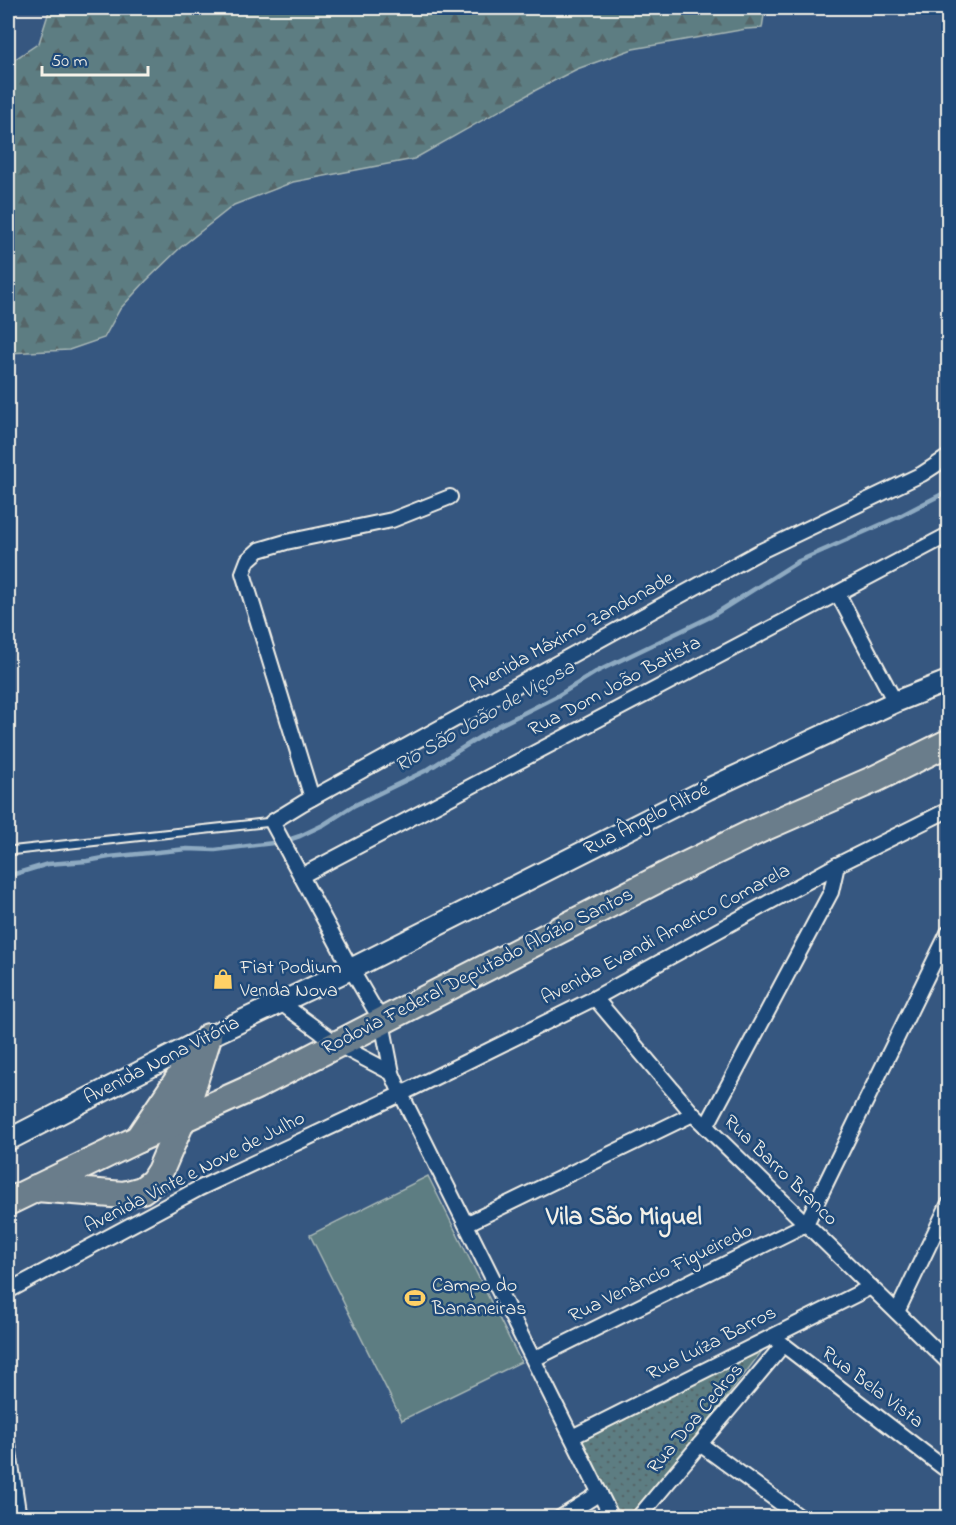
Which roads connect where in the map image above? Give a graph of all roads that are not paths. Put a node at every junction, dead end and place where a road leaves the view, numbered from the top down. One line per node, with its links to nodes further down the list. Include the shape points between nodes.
1 (948, 457): 8 (street, Avenida Máximo Zandonade, via 922,474 761,551)
2 (450, 497): 8 (street, via 392,520 259,550 248,560 243,573)
3 (948, 535): 4 (street, Rua Dom João Batista)
4 (838, 594): 6 (street); 13 (street, Rua Dom João Batista)
5 (948, 681): 6 (street, Rua Ângelo Altoé)
6 (895, 702): 15 (street, Rua Ângelo Altoé, via 708,789)
7 (948, 743): 18 (highway, Rodovia Federal Deputado Aloízio Santos, via 735,841)
8 (312, 798): 10 (street, Avenida Máximo Zandonade)
9 (948, 810): 12 (street, Avenida Evandi Americo Comarela)
10 (273, 825): 11 (lane); 13 (street)
11 (8, 851)
12 (837, 865): 16 (street, Avenida Evandi Americo Comarela); 25 (street, via 831,892)
13 (299, 871): 15 (street)
14 (948, 933): 32 (street)
15 (351, 969): 17 (street, Avenida Nona Vitória); 18 (street)
16 (595, 998): 22 (street, Avenida Evandi Americo Comarela); 23 (street, Rua Barro Branco)
17 (281, 1003): 19 (street, Avenida Nona Vitória); 20 (street)
18 (382, 1022): 20 (highway, Rodovia Federal Deputado Aloízio Santos); 21 (street)
19 (208, 1036): 24 (highway); 26 (highway); 27 (street, Avenida Nona Vitória)
20 (337, 1044): 21 (street); 24 (highway, Rodovia Federal Deputado Aloízio Santos)
21 (392, 1073): 22 (street)
22 (401, 1094): 31 (street); 34 (street, Avenida Vinte e Nove de Julho, via 198,1189)
23 (693, 1114): 25 (street, Rua Barro Branco); 31 (street)
24 (182, 1120): 26 (highway, Rodovia Federal Deputado Aloízio Santos); 28 (highway, via 153,1182 142,1190 124,1195)
25 (706, 1127): 32 (street, Rua Barro Branco)
26 (138, 1139): 28 (highway, Rodovia Federal Deputado Aloízio Santos)
27 (8, 1140)
28 (36, 1188): 29 (highway, Rodovia Federal Deputado Aloízio Santos)
29 (8, 1202)
30 (948, 1205): 35 (street)
31 (466, 1224): 38 (street)
32 (806, 1224): 33 (street, Rua Barro Branco); 38 (street, Rua Venâncio Figueiredo)
33 (871, 1287): 35 (street, Rua Barro Branco); 36 (street, Rua Luíza Barros)
34 (8, 1291)
35 (897, 1312): 39 (street, Rua Barro Branco)
36 (772, 1335): 37 (street, Rua Bela Vista); 40 (street, Rua Luíza Barros)
37 (783, 1345): 41 (street, Rua Doa Cedros); 43 (street, Rua Bela Vista)
38 (534, 1359): 40 (street)
39 (948, 1362)
40 (572, 1437): 44 (street)
41 (700, 1444): 48 (street, Rua Doa Cedros); 49 (street)
42 (8, 1445): 45 (street)
43 (948, 1471)
44 (600, 1493): 46 (street); 47 (street)
45 (18, 1518)
46 (560, 1518)
47 (612, 1518)
48 (638, 1518)
49 (801, 1518)

